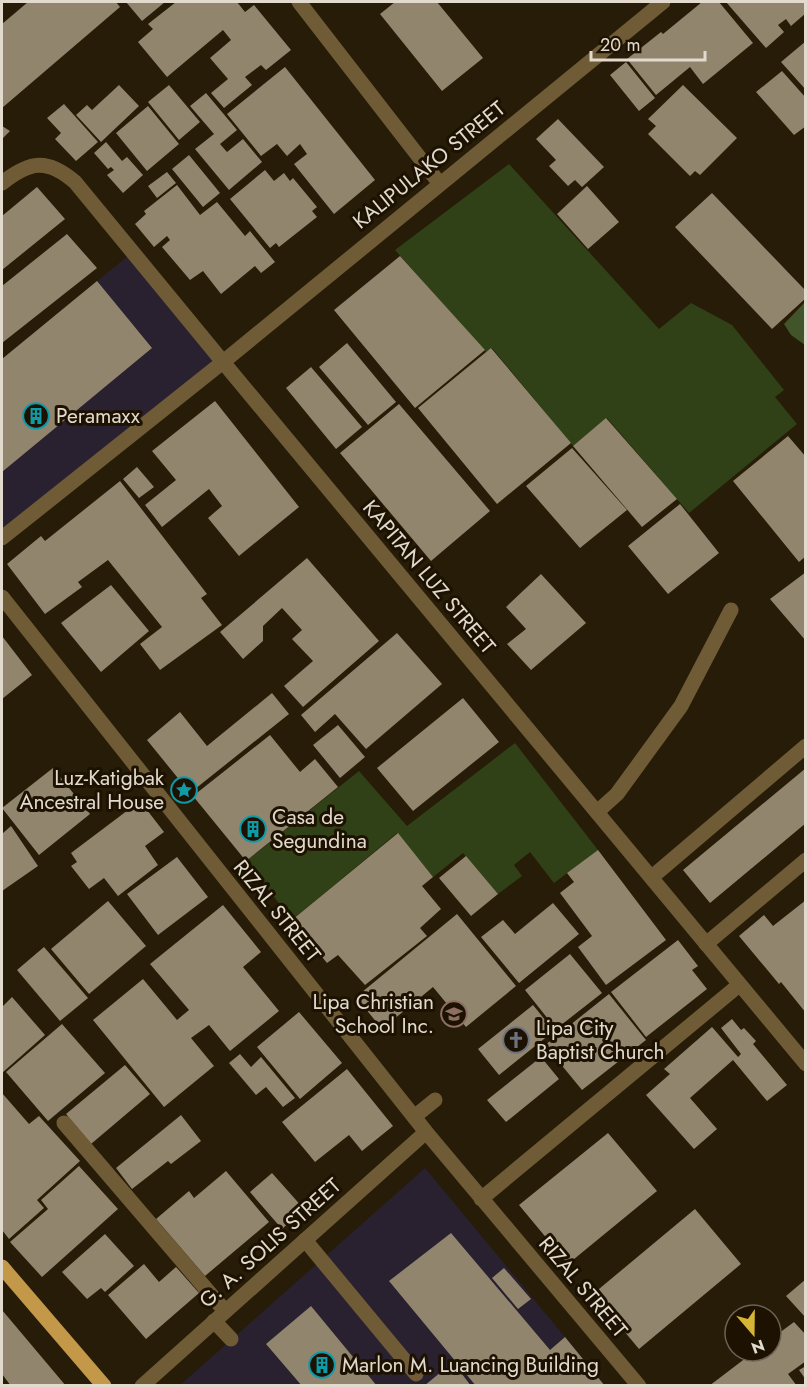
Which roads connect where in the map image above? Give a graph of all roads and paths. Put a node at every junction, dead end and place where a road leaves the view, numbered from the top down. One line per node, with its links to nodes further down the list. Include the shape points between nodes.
1 (299, 2): 4 (street)
2 (663, 2): 4 (street, KALIPULAKO STREET)
3 (2, 183): 5 (street, KAPITAN LUZ STREET, via 25,167 43,164 61,170)
4 (440, 184): 5 (street, KALIPULAKO STREET)
5 (223, 362): 6 (street, KALIPULAKO STREET); 10 (street, KAPITAN LUZ STREET)
6 (2, 538)
7 (2, 597): 17 (street, RIZAL STREET)
8 (730, 610): 10 (street, via 681,706 617,794)
9 (806, 746): 12 (street)
10 (597, 812): 12 (street, KAPITAN LUZ STREET)
11 (806, 860): 13 (street)
12 (652, 877): 13 (street, KAPITAN LUZ STREET)
13 (706, 944): 14 (street, KAPITAN LUZ STREET)
14 (739, 985): 15 (street, KAPITAN LUZ STREET); 20 (street)
15 (806, 1064)
16 (435, 1100): 17 (street)
17 (414, 1117): 19 (street, RIZAL STREET)
18 (64, 1123): 23 (street)
19 (426, 1132): 20 (street, RIZAL STREET); 21 (street, G. A. SOLIS STREET)
20 (481, 1199): 28 (street, RIZAL STREET)
21 (305, 1240): 23 (street, G. A. SOLIS STREET); 25 (street)
22 (2, 1267): 26 (main road)
23 (219, 1316): 24 (street); 27 (street, G. A. SOLIS STREET)
24 (231, 1339)
25 (417, 1374)
26 (104, 1386)
27 (142, 1386)
28 (639, 1386)

